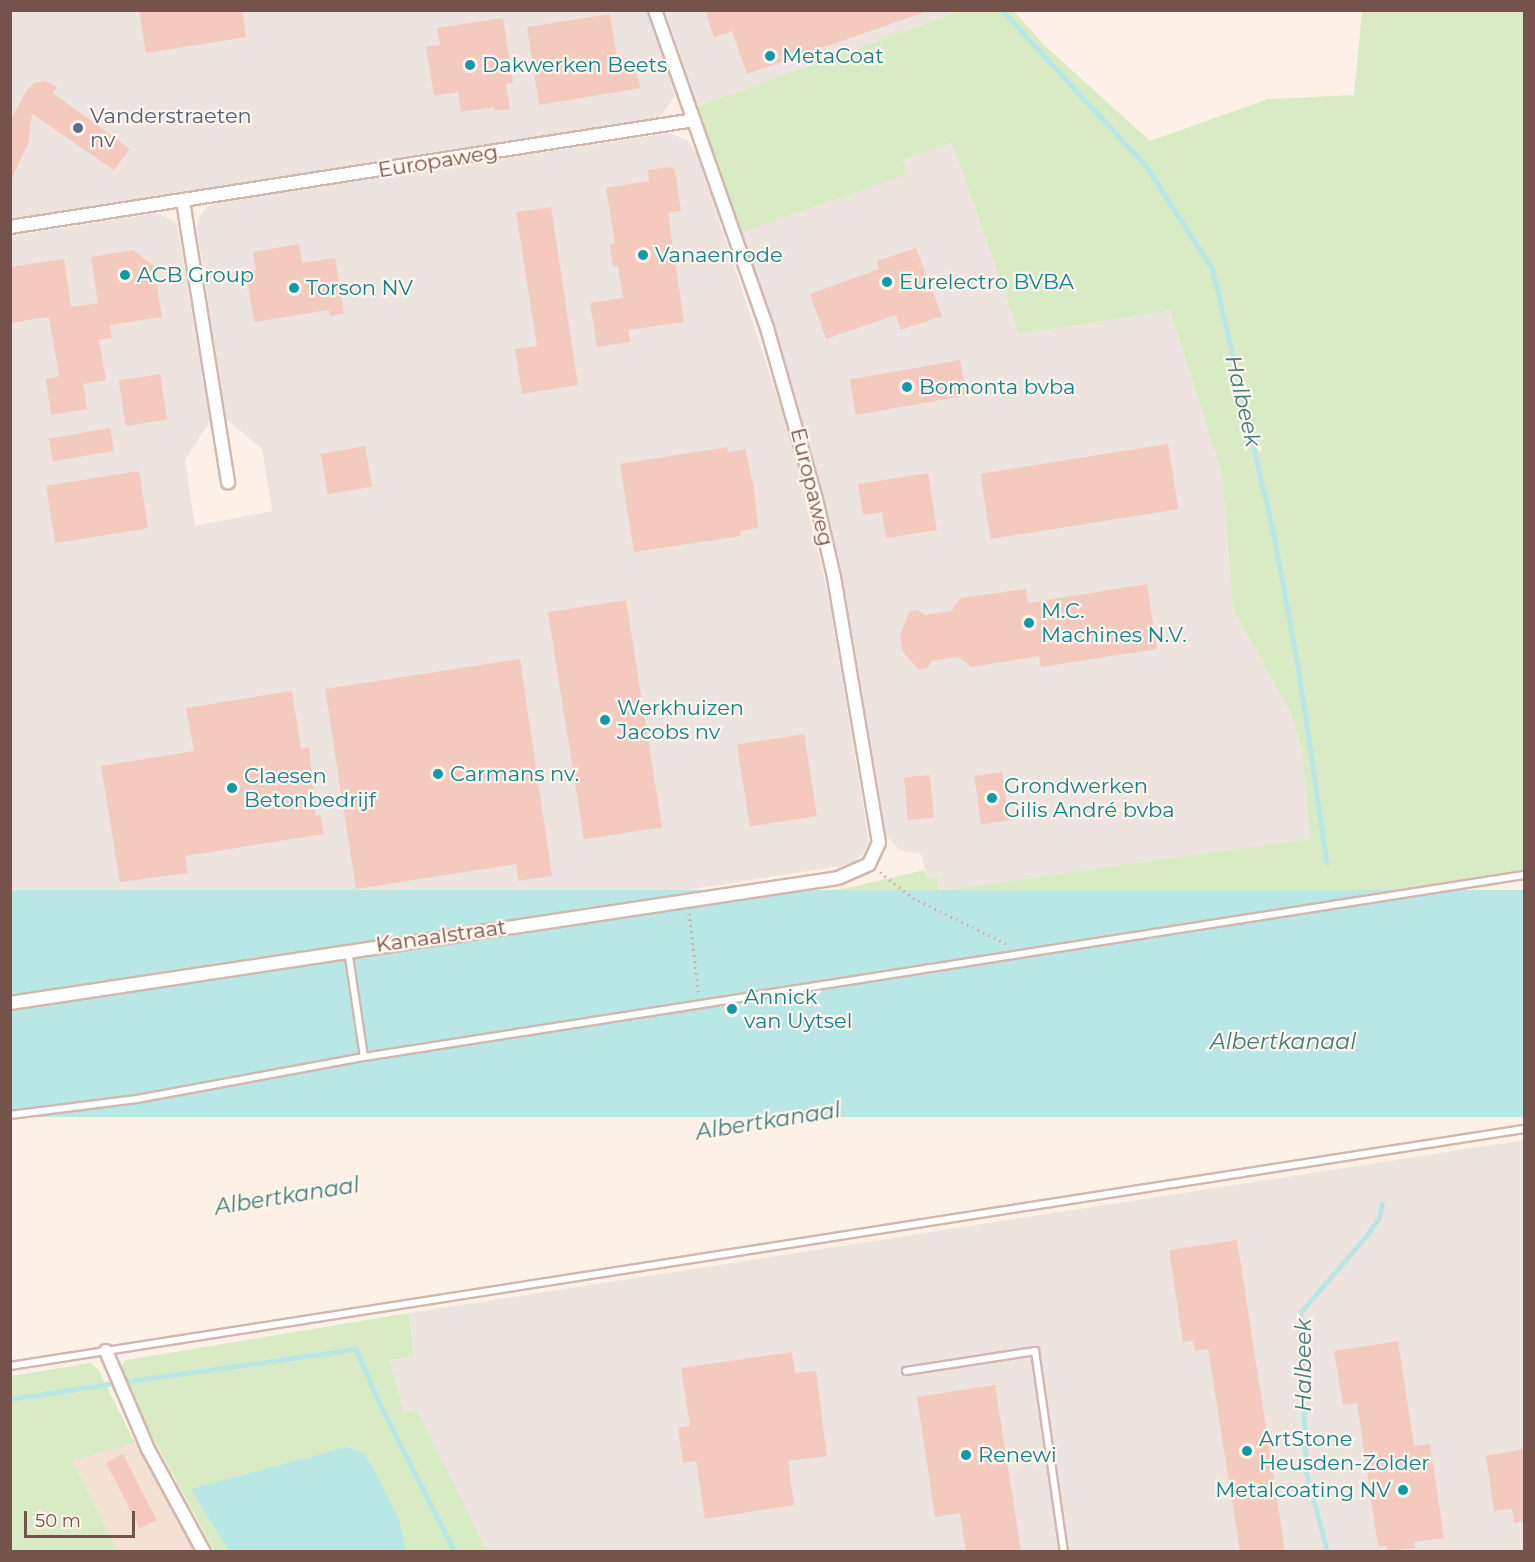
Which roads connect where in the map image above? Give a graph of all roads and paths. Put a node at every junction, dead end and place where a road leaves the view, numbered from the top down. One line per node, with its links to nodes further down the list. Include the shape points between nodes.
1 (655, 10): 2 (street, Europaweg)
2 (694, 120): 3 (street, Europaweg); 6 (street, Europaweg, via 794,417 834,577 879,843)
3 (183, 201): 4 (street, Europaweg); 5 (street)
4 (10, 228)
5 (228, 482)
6 (869, 864): 8 (street, Kanaalstraat, via 838,878); 10 (path, via 913,898)
7 (1524, 875): 10 (lane)
8 (688, 899): 9 (street, Kanaalstraat); 12 (path)
9 (348, 950): 11 (street, Kanaalstraat); 13 (lane)
10 (1027, 953): 12 (lane)
11 (10, 1003)
12 (700, 1005): 13 (lane)
13 (364, 1057): 14 (lane, via 137,1099)
14 (10, 1115)
15 (1524, 1129): 16 (lane)
16 (106, 1351): 17 (lane); 19 (street, via 148,1449)
17 (10, 1366)
18 (906, 1371): 20 (lane, via 1035,1352)
19 (204, 1551)
20 (1064, 1551)

